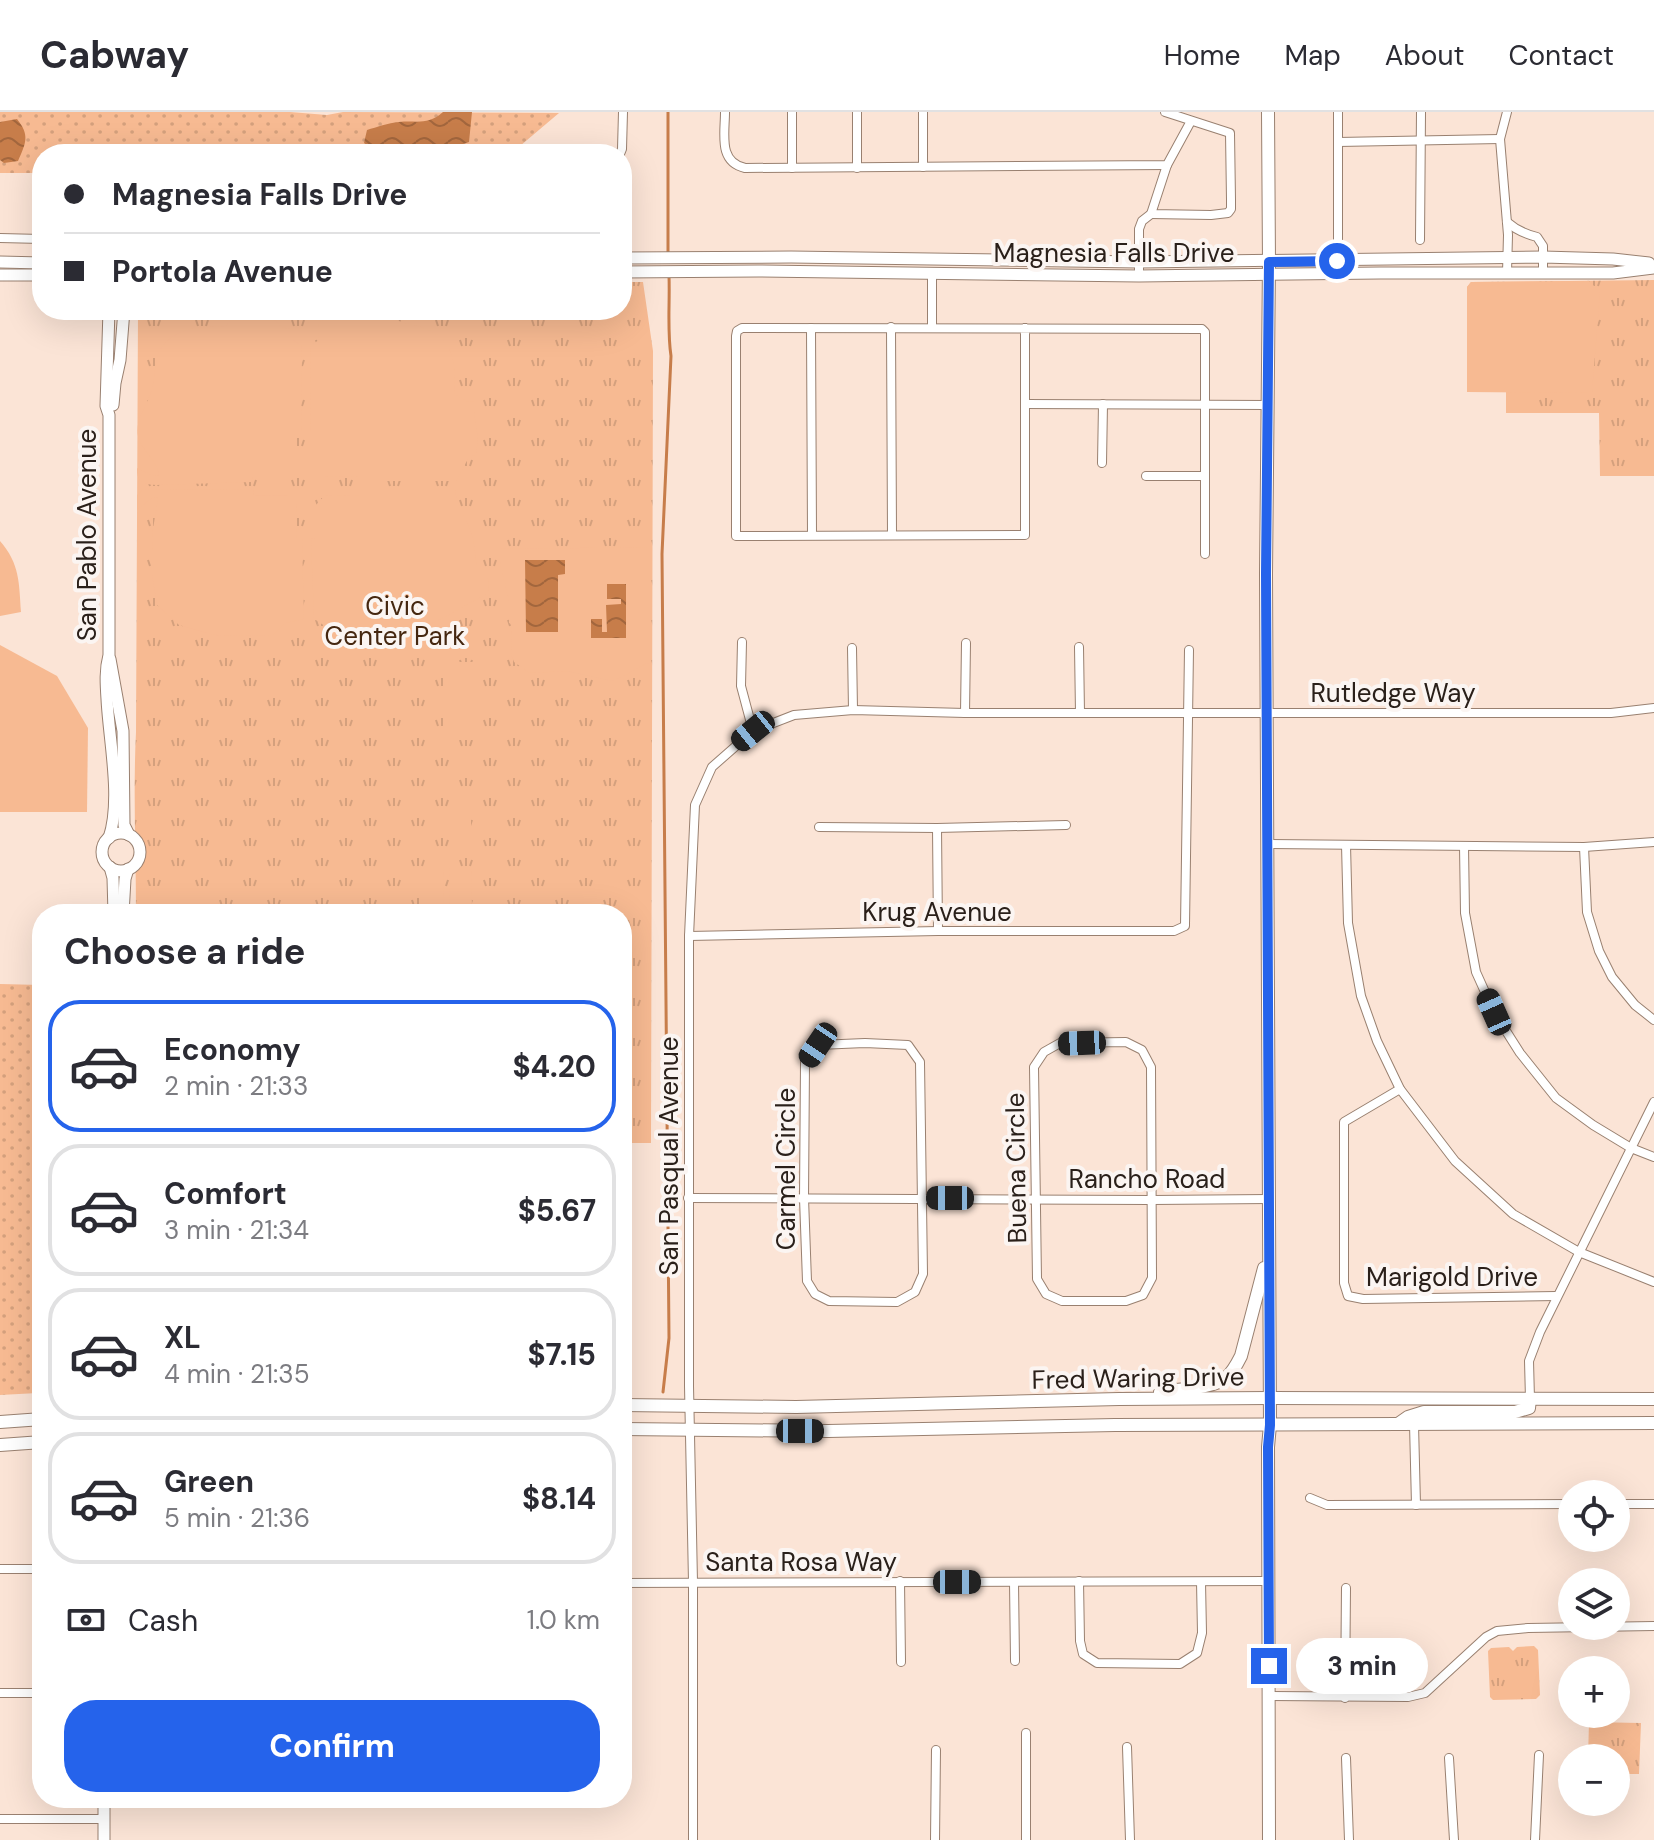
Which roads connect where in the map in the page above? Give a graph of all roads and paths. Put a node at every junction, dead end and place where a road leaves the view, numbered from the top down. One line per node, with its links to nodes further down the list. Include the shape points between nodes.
1 (623, 112): 15 (street)
2 (725, 112): 18 (street, via 725,152 732,163)
3 (792, 112): 18 (street)
4 (857, 112): 19 (street)
5 (923, 112): 17 (street)
6 (1165, 112): 11 (street)
7 (1268, 112): 35 (main road)
8 (1338, 112): 14 (street)
9 (1421, 112): 13 (street)
10 (1507, 112): 12 (street)
11 (1191, 121): 16 (street); 20 (street, via 1230,133 1231,209 1222,215)
12 (1500, 139): 13 (street); 21 (street)
13 (1421, 140): 14 (street); 24 (street)
14 (1338, 142): 25 (street)
15 (622, 144)
16 (1167, 165): 17 (street); 20 (street)
17 (923, 167): 19 (street)
18 (792, 168): 19 (street)
19 (857, 168)
20 (1151, 214): 31 (street, via 1139,229)
21 (1507, 221): 26 (street); 27 (street, via 1537,237)
22 (0, 238): 23 (street)
23 (32, 239)
24 (1420, 240)
25 (1338, 241)
26 (1507, 257): 27 (street, Magnesia Falls Drive); 35 (street, Magnesia Falls Drive); 37 (street)
27 (1543, 257): 34 (street, Magnesia Falls Drive); 38 (street)
28 (632, 258): 29 (street, Magnesia Falls Drive)
29 (645, 258): 31 (street, Magnesia Falls Drive); 33 (street)
30 (0, 262): 32 (street)
31 (1139, 262): 35 (street, Magnesia Falls Drive); 42 (street)
32 (32, 263)
33 (632, 263)
34 (1654, 266): 38 (street, Magnesia Falls Drive, via 1613,273)
35 (1269, 268): 37 (street, Magnesia Falls Drive); 42 (street, Magnesia Falls Drive); 52 (main road)
36 (632, 272): 39 (street, Magnesia Falls Drive)
37 (1507, 273): 38 (street, Magnesia Falls Drive)
38 (1543, 273)
39 (932, 274): 42 (street, Magnesia Falls Drive); 46 (street)
40 (0, 275): 41 (street)
41 (32, 275)
42 (1139, 276)
43 (109, 320): 53 (street, San Pablo Avenue)
44 (123, 320): 53 (street, San Pablo Avenue)
45 (891, 327): 46 (street); 47 (street); 58 (street)
46 (932, 327): 48 (street)
47 (811, 328): 57 (street); 57 (street, via 737,331 736,536)
48 (1025, 328): 49 (street); 51 (street, via 1202,329)
49 (1025, 404): 50 (street); 58 (street, via 1025,535)
50 (1103, 404): 51 (street); 54 (street)
51 (1205, 404): 52 (street); 56 (street)
52 (1268, 405): 69 (main road)
53 (109, 415): 65 (street, San Pablo Avenue)
54 (1102, 463)
55 (1146, 476): 56 (street)
56 (1205, 476): 59 (street)
57 (812, 535): 58 (street)
58 (892, 535)
59 (1205, 554)
60 (742, 642): 73 (street, via 741,686)
61 (966, 643): 70 (street)
62 (1079, 647): 71 (street)
63 (852, 648): 67 (street)
64 (1189, 650): 72 (street)
65 (109, 655): 77 (street, San Pablo Avenue, via 123,731 124,825); 78 (street, San Pablo Avenue, via 115,797)
66 (1654, 708): 69 (street, Rutledge Way, via 1611,713)
67 (853, 710): 70 (street, San Pasqual Avenue); 73 (street, San Pasqual Avenue, via 794,715)
68 (988, 712): 70 (street, San Pasqual Avenue); 71 (street, Rutledge Way)
69 (1267, 712): 72 (street, Rutledge Way); 80 (main road)
70 (965, 713)
71 (1080, 713): 72 (street, Rutledge Way)
72 (1188, 713): 88 (street, Krug Avenue, via 1185,926 1174,931)
73 (753, 731): 89 (street, San Pasqual Avenue, via 712,767 695,805)
74 (1066, 825): 76 (street)
75 (819, 827): 76 (street)
76 (937, 828): 88 (street)
77 (129, 835): 78 (street); 85 (street, via 139,850)
78 (109, 838): 84 (street, via 102,852)
79 (1654, 842): 83 (street)
80 (1267, 844): 81 (street); 99 (main road)
81 (1346, 845): 82 (street); 91 (street, via 1348,923 1361,996)
82 (1464, 846): 83 (street); 93 (street, via 1465,913 1476,972 1494,1012 1556,1098)
83 (1584, 847): 90 (street, via 1587,912 1599,951 1612,977)
84 (110, 867): 85 (street); 86 (street)
85 (128, 869): 87 (street)
86 (114, 904)
87 (124, 904)
88 (938, 931): 89 (street, Krug Avenue)
89 (689, 936): 95 (street, San Pasqual Avenue)
90 (1654, 1020)
91 (1400, 1089): 102 (street, via 1455,1161 1513,1214); 104 (street, Marigold Drive, via 1344,1122 1348,1296)
92 (1654, 1102): 93 (street)
93 (1631, 1148): 94 (street); 102 (street)
94 (1654, 1157)
95 (688, 1198): 96 (street, Rancho Road); 110 (street, San Pasqual Avenue)
96 (804, 1198): 97 (street, Rancho Road); 97 (street, Carmel Circle, via 807,1281 815,1294 829,1301 897,1302 915,1292 923,1274); 97 (street, Carmel Circle, via 805,1063 818,1045 865,1043 908,1045 920,1062)
97 (922, 1198): 98 (street, Rancho Road)
98 (1036, 1199): 100 (street, Rancho Road); 100 (street, Buena Circle, via 1037,1279 1046,1294 1062,1301 1126,1301 1143,1295 1152,1278); 100 (street, Buena Circle, via 1034,1067 1044,1052 1060,1043 1126,1042 1142,1050 1151,1067)
99 (1269, 1199): 100 (street, Rancho Road); 101 (main road)
100 (1152, 1200)
101 (1269, 1249): 105 (main road); 106 (main road, via 1235,1368 1214,1384)
102 (1579, 1252): 103 (street); 104 (street)
103 (1654, 1282)
104 (1556, 1296): 107 (street, via 1529,1361)
105 (1270, 1398): 106 (main road, Fred Waring Drive); 107 (main road, Fred Waring Drive); 116 (main road)
106 (1119, 1399): 110 (main road, Fred Waring Drive)
107 (1530, 1399): 108 (main road, Fred Waring Drive); 114 (main road, via 1529,1408 1515,1412 1424,1412)
108 (1654, 1399)
109 (632, 1405): 110 (main road, Fred Waring Drive)
110 (689, 1405): 118 (street, San Pasqual Avenue)
111 (32, 1420): 112 (main road)
112 (0, 1422)
113 (1654, 1423): 115 (main road, Fred Waring Drive)
114 (1398, 1424): 115 (main road, Fred Waring Drive); 116 (main road, Fred Waring Drive)
115 (1414, 1424): 125 (street)
116 (1270, 1425): 118 (main road, Fred Waring Drive); 130 (main road)
117 (632, 1429): 118 (main road, Fred Waring Drive)
118 (690, 1430): 131 (street, San Pasqual Avenue)
119 (32, 1443): 120 (main road)
120 (0, 1445)
121 (1310, 1498): 125 (street, via 1327,1505)
122 (1558, 1504): 125 (street)
123 (1630, 1504): 124 (street)
124 (1654, 1504)
125 (1416, 1505)
126 (0, 1569): 127 (street)
127 (32, 1569)
128 (900, 1581): 131 (street, Santa Rosa Way); 132 (street, Santa Rosa Way); 138 (street)
129 (1079, 1581): 132 (street, Santa Rosa Way); 133 (street, Santa Rosa Way); 133 (street, via 1083,1654 1097,1663 1180,1664 1197,1653)
130 (1269, 1581): 133 (street, Santa Rosa Way); 141 (main road)
131 (693, 1582): 134 (street, Santa Rosa Way); 153 (street, San Pasqual Avenue)
132 (1014, 1582): 137 (street)
133 (1201, 1582)
134 (632, 1583)
135 (1346, 1588): 142 (street)
136 (1654, 1626): 142 (street, via 1497,1631 1425,1693)
137 (1015, 1661)
138 (901, 1662)
139 (0, 1693): 140 (street)
140 (32, 1693)
141 (1268, 1696): 142 (street); 157 (main road)
142 (1345, 1698)
143 (1026, 1733): 155 (street)
144 (1127, 1747): 156 (street)
145 (936, 1750): 154 (street)
146 (1539, 1755): 160 (street)
147 (1346, 1758): 158 (street)
148 (1449, 1758): 159 (street)
149 (104, 1808): 151 (street)
150 (0, 1819): 151 (street)
151 (104, 1819): 152 (street)
152 (104, 1840)
153 (693, 1840)
154 (935, 1840)
155 (1026, 1840)
156 (1130, 1840)
157 (1269, 1840)
158 (1349, 1840)
159 (1454, 1840)
160 (1535, 1840)

